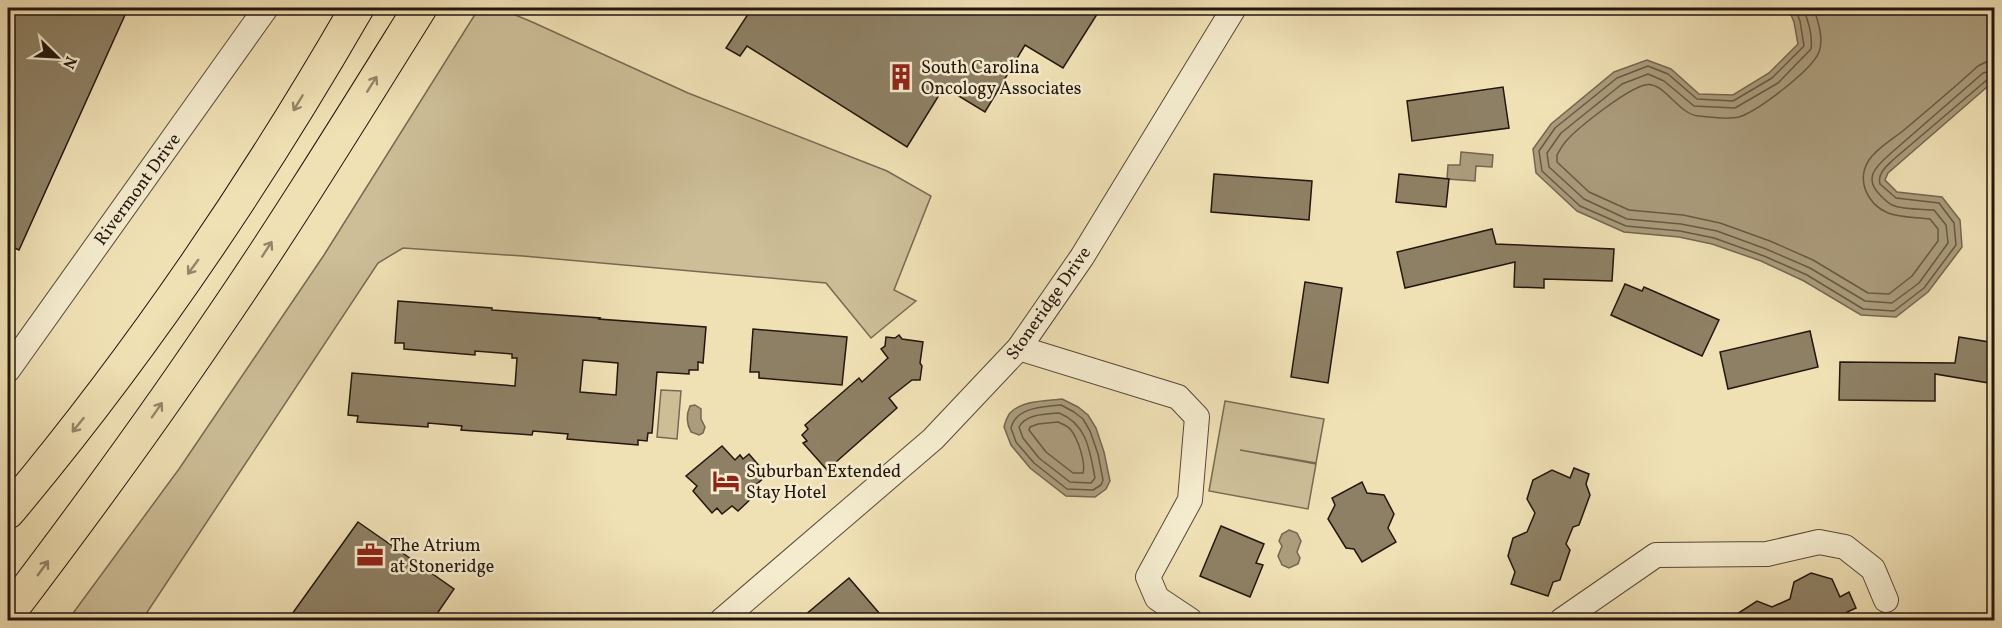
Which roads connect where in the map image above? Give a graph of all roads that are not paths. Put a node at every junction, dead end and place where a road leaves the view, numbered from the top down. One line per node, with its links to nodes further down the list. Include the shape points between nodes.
1 (266, 8): 6 (street, Rivermont Drive)
2 (420, 8): 9 (highway, one-way to 2, via 212,332)
3 (1234, 8): 5 (street, Stoneridge Drive, via 1082,257)
4 (354, 11): 7 (highway, one-way to 7, via 208,247 87,415)
5 (1019, 348): 10 (street, Stoneridge Drive, via 933,439); 11 (street, via 1178,397 1197,417 1190,500 1148,577 1157,598)
6 (8, 370)
7 (8, 513)
8 (1886, 600): 12 (street, via 1873,569 1845,546 1819,542 1767,554 1656,555)
9 (8, 614)
10 (722, 621)
11 (1190, 621)
12 (1562, 621)

